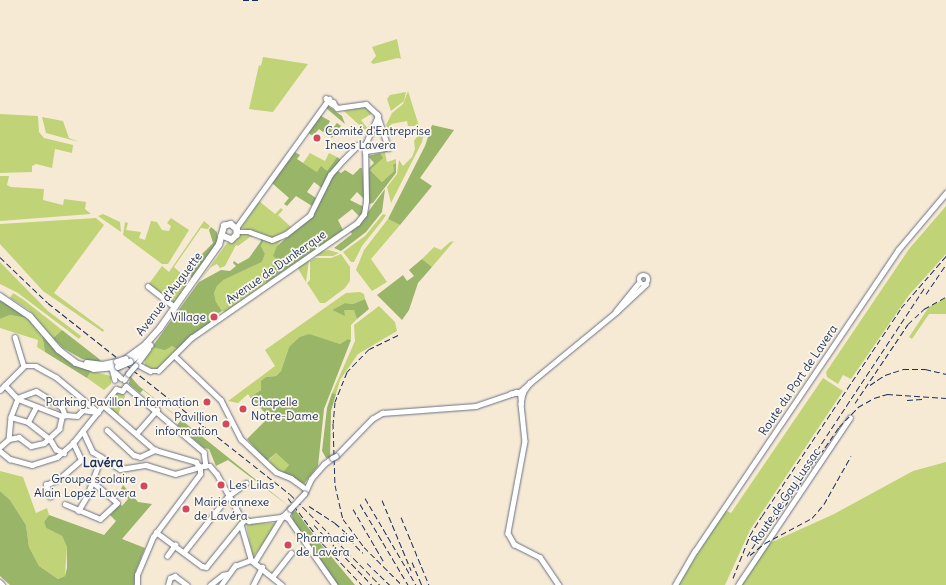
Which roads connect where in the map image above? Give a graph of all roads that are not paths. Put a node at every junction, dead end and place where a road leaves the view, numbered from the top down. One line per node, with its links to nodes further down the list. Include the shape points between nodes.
1 (378, 116): 2 (street); 3 (street); 7 (street, via 366,104 337,108 328,100)
2 (374, 124): 3 (street); 4 (street)
3 (382, 124): 5 (street, via 389,148)
4 (365, 145): 5 (street, Avenue de Dunkerque); 7 (street, via 358,145 330,175 320,199 307,219 276,240 265,239)
5 (365, 152): 18 (street, Avenue de Dunkerque, via 366,206 357,223 191,338)
6 (946, 193): 85 (street, Route du Port de Lavera, via 898,250 695,551)
7 (235, 228): 8 (main road, Avenue d'Auguette, via 224,226); 9 (main road, Avenue d'Auguette, via 234,239)
8 (222, 236): 9 (main road); 14 (main road, Avenue d'Auguette, via 219,245)
9 (227, 240): 17 (main road, Avenue d'Auguette)
10 (640, 282): 11 (street); 11 (street, via 641,277 646,276 649,280); 15 (street)
11 (646, 284): 15 (street)
12 (148, 286): 14 (street)
13 (0, 296): 19 (main road, via 30,316)
14 (175, 307): 21 (main road, Avenue d'Auguette)
15 (616, 312): 31 (street, via 530,382)
16 (15, 337): 22 (street)
17 (149, 347): 20 (street); 21 (main road, Avenue d'Auguette)
18 (174, 355): 24 (street, Avenue de Dunkerque, via 158,371); 58 (street, via 218,396 241,439 276,472 291,478)
19 (68, 357): 23 (main road, Avenue d'Auguette, via 89,364); 23 (main road, via 80,365 94,369)
20 (141, 359): 21 (street); 24 (street)
21 (132, 363): 23 (main road, Avenue d'Auguette, bridge); 24 (street); 25 (street, bridge, via 128,374)
22 (24, 366): 27 (street); 36 (street, via 36,366 56,376)
23 (114, 366): 25 (street); 26 (street)
24 (144, 368)
25 (122, 379): 26 (street); 28 (street)
26 (115, 380): 29 (street)
27 (5, 385): 30 (street); 32 (street)
28 (126, 386): 29 (street, via 122,391); 35 (street)
29 (116, 389): 33 (street)
30 (0, 390)
31 (521, 393): 58 (street, via 476,406 382,413 370,421 314,475); 84 (street, via 525,441 508,533 514,544 540,557)
32 (17, 399): 34 (street); 37 (street, via 36,391 62,407); 38 (street)
33 (104, 406): 36 (street); 43 (street)
34 (36, 407): 37 (street); 40 (street)
35 (157, 410): 43 (street); 53 (street, via 204,452)
36 (98, 412): 37 (street, via 83,410 77,416); 42 (street)
37 (63, 415): 45 (street, via 59,429)
38 (11, 417): 40 (street); 44 (street)
39 (850, 418): 86 (street, Route de Gay Lussac)
40 (28, 422): 45 (street)
41 (107, 430): 52 (street, via 134,455)
42 (83, 431): 46 (street); 51 (street, via 93,452)
43 (136, 434): 48 (street)
44 (9, 439): 45 (street, via 19,437 31,446); 47 (street)
45 (50, 439): 50 (street, via 56,449)
46 (73, 443): 50 (street); 60 (street, via 81,460 58,479 46,485)
47 (0, 447)
48 (155, 450): 52 (street); 55 (street, via 196,462)
49 (0, 451): 50 (street, via 10,459 32,465 50,461)
50 (64, 453)
51 (101, 457): 54 (street, via 120,469); 56 (street, via 97,462)
52 (140, 457): 54 (street)
53 (208, 464): 55 (street); 59 (street)
54 (139, 465): 55 (street, via 146,464 175,474)
55 (200, 467): 65 (street, via 199,476)
56 (92, 482): 62 (street); 62 (street, via 117,503 100,519)
57 (246, 483): 59 (street)
58 (305, 491): 63 (street, bridge)
59 (228, 496): 64 (street); 67 (street)
60 (50, 497)
61 (65, 504): 62 (street)
62 (78, 511)
63 (284, 518): 64 (street); 70 (street); 83 (street, via 294,528)
64 (242, 522): 67 (street, via 208,566 203,567); 70 (street)
65 (156, 532): 66 (street); 76 (street, via 137,575)
66 (175, 545): 67 (street); 69 (street)
67 (184, 552)
68 (291, 553): 73 (street)
69 (167, 556)
70 (253, 561): 71 (street); 72 (street, via 238,564)
71 (262, 567): 73 (street); 81 (street)
72 (227, 574): 79 (street); 80 (street)
73 (272, 576): 82 (street)
74 (0, 583): 75 (main road)
75 (2, 585)
76 (137, 585)
77 (168, 585): 78 (street, via 170,578 175,576)
78 (187, 585)
79 (210, 585)
80 (221, 585)
81 (253, 585)
82 (282, 585)
83 (334, 585)
84 (559, 585)
85 (675, 585)
86 (738, 585)

